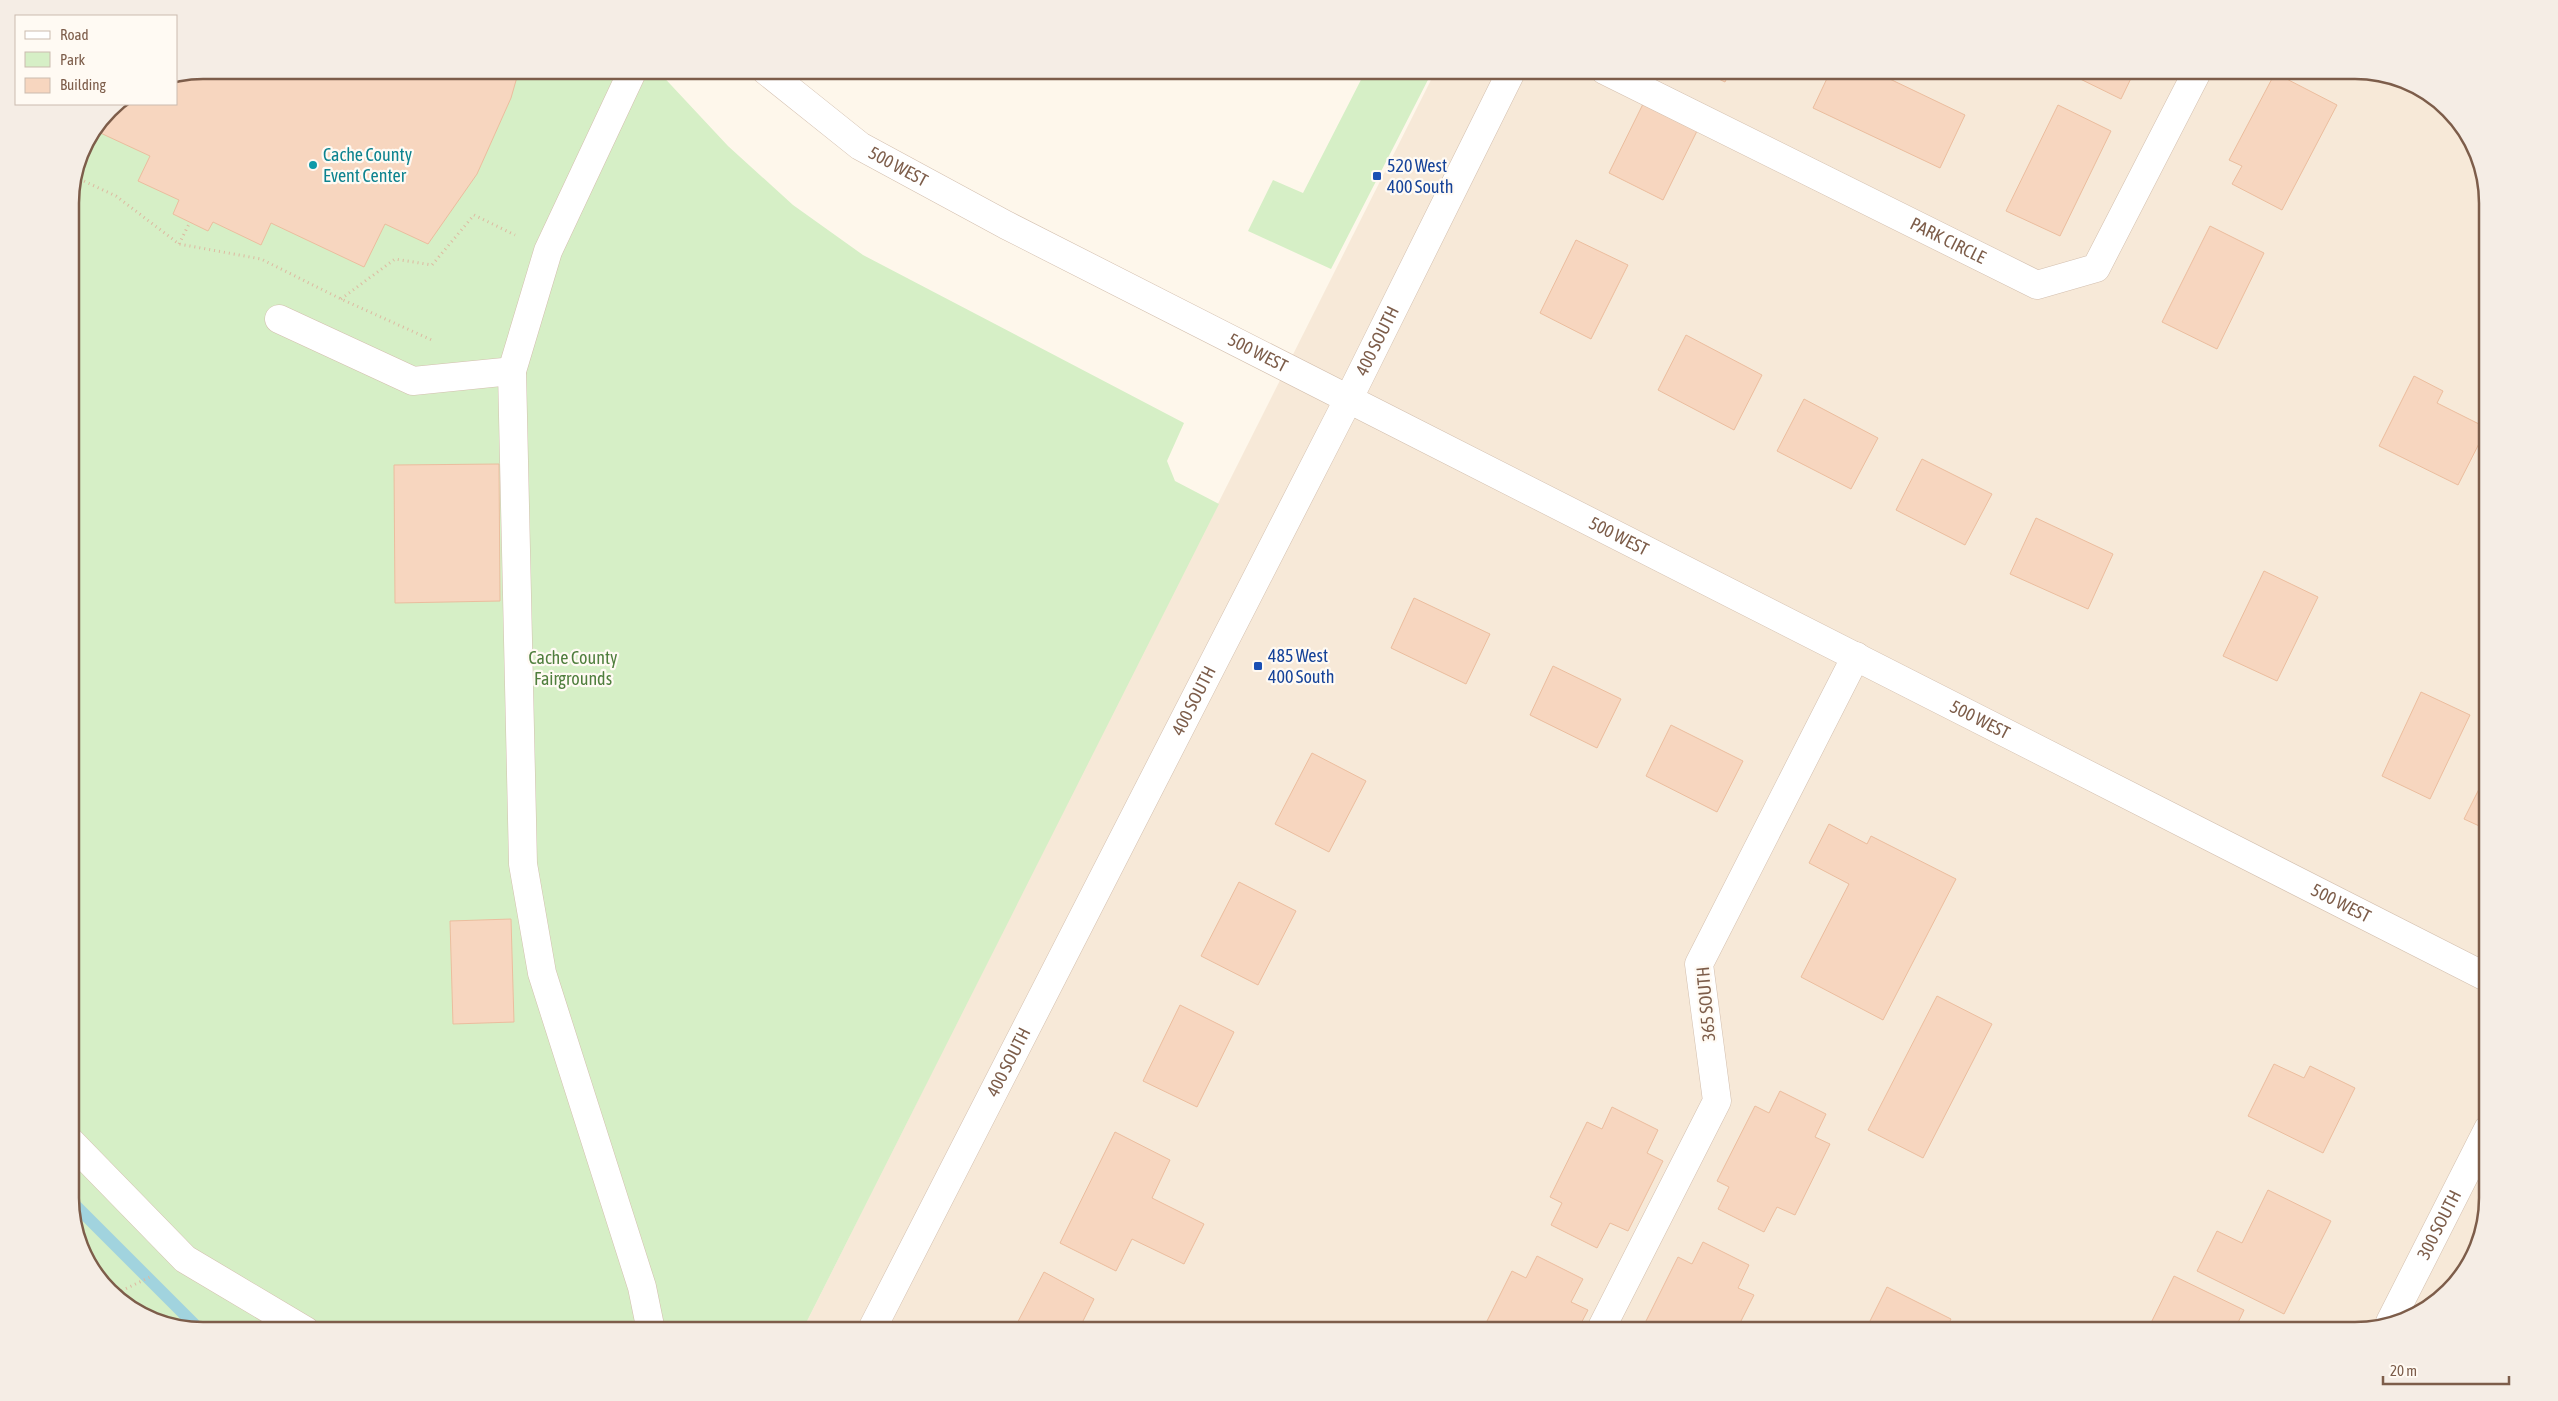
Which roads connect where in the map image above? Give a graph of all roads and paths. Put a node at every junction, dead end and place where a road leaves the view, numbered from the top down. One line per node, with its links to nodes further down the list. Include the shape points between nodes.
1 (629, 79): 9 (street)
2 (776, 79): 14 (street, 500 WEST, via 860,146 1006,225)
3 (1508, 79): 14 (street, 400 SOUTH)
4 (1622, 79): 5 (street, PARK CIRCLE, via 2037,285 2096,268)
5 (2193, 79)
6 (81, 180): 8 (path, via 116,196)
7 (190, 222): 8 (path)
8 (179, 244): 10 (path, via 261,259)
9 (548, 251): 10 (path, via 474,215 432,265 396,259); 13 (street)
10 (341, 299): 12 (path)
11 (279, 319): 13 (street, via 413,381)
12 (400, 327)
13 (512, 371): 21 (street, via 522,864 542,973 642,1286)
14 (1349, 398): 15 (street, 500 WEST); 22 (street, 400 SOUTH)
15 (1856, 656): 16 (street, 500 WEST); 23 (street, 365 SOUTH, via 1699,964 1717,1101)
16 (2479, 973)
17 (2479, 1147): 19 (street, 300 SOUTH)
18 (79, 1150): 20 (street, via 185,1259)
19 (2393, 1316)
20 (291, 1322)
21 (649, 1322)
22 (876, 1322)
23 (1605, 1322)

